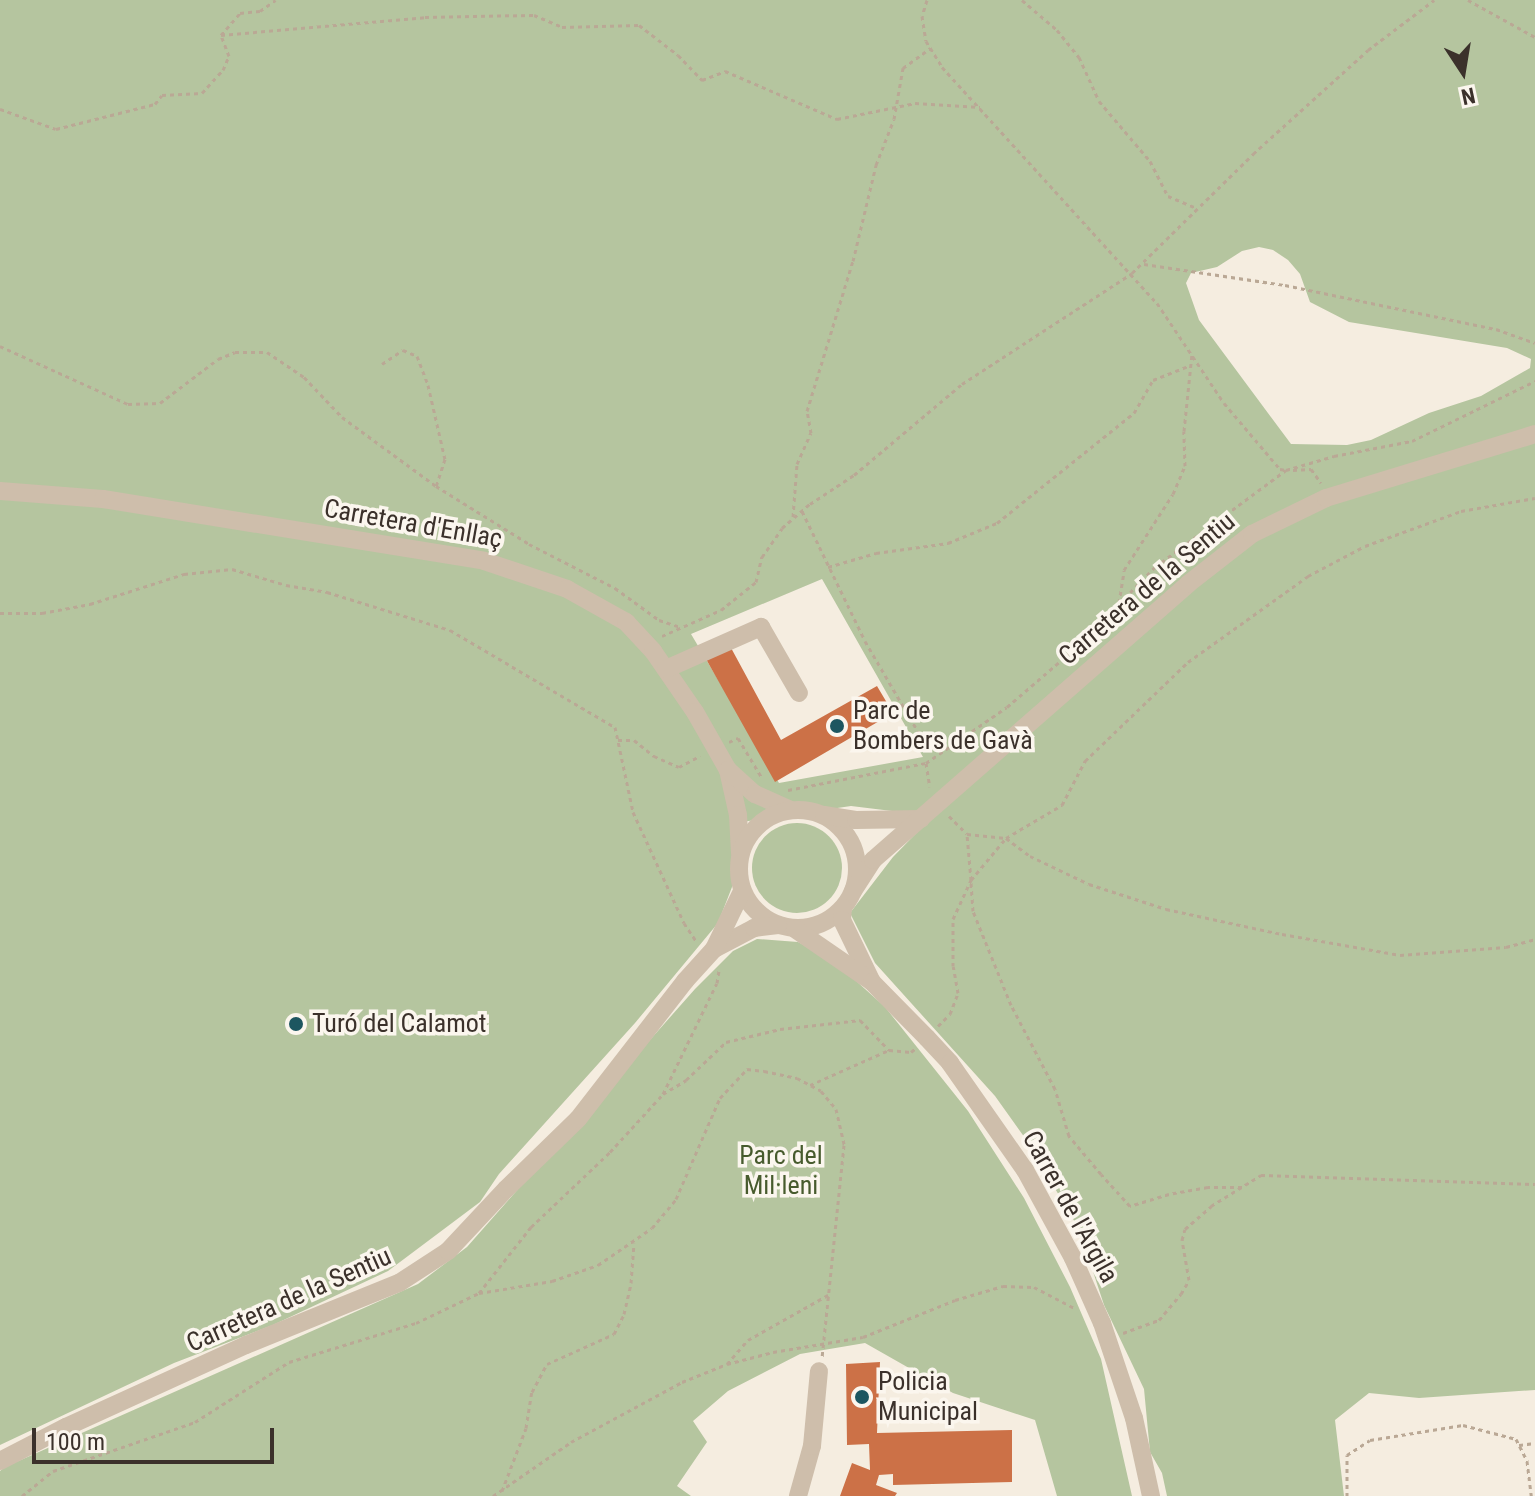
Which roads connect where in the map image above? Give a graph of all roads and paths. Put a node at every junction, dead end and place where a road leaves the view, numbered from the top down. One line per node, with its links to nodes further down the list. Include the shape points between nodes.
1 (276, 0): 6 (path, via 260,11 240,13)
2 (927, 0): 8 (path, via 922,16)
3 (1022, 0): 12 (path, via 1079,57 1099,101 1150,161 1168,196)
4 (1434, 0): 12 (path, via 1368,50)
5 (1468, 0): 7 (path)
6 (221, 35): 9 (path, via 441,17 534,15 562,27 639,25 702,80 725,71 837,119); 11 (path, via 229,56 202,93 162,95 155,104 56,129)
7 (1535, 37)
8 (931, 48): 9 (path, via 903,68); 10 (path)
9 (896, 105): 10 (path); 26 (path, via 807,411 811,433 797,464)
10 (980, 107): 14 (path)
11 (0, 109)
12 (1196, 208): 13 (path)
13 (1142, 263): 14 (path); 15 (path, via 1285,285 1496,329)
14 (1132, 273): 17 (path); 25 (path, via 962,384 854,475)
15 (1535, 343)
16 (0, 346): 21 (path, via 128,404 160,403 235,352 267,352 304,377 342,417)
17 (1192, 353): 19 (path); 23 (path, via 1224,403 1280,469 1317,472)
18 (382, 364): 21 (path, via 403,350 417,356 445,459)
19 (1191, 365): 27 (path, via 1153,380 1134,413 997,523 948,543 876,553); 28 (path, via 1185,466 1124,570)
20 (1535, 434): 23 (street, Carretera de la Sentiu)
21 (436, 486): 30 (path, via 529,544 615,588 659,620)
22 (0, 491): 31 (street, Carretera d'Enllaç, via 103,499 484,561 567,589 626,622)
23 (1326, 498): 40 (street, Carretera de la Sentiu, via 1252,534 1188,584)
24 (1535, 498): 45 (path, via 1461,511 1365,546 1308,576 1188,662 1085,761 1062,805)
25 (802, 511): 26 (path); 27 (path)
26 (793, 519): 30 (path, via 762,557 756,582 721,610)
27 (828, 567): 35 (path, via 920,735)
28 (1118, 604)
29 (0, 613): 33 (path, via 42,613 90,604 184,574 232,569 450,630 615,727)
30 (681, 627): 31 (path, via 662,635)
31 (661, 662): 32 (street, via 761,627); 37 (street, Carretera d'Enllaç)
32 (799, 693)
33 (618, 740): 36 (path, via 634,740 679,767); 53 (path, via 633,812 684,923)
34 (728, 742): 38 (path, via 738,738)
35 (946, 747)
36 (703, 755)
37 (728, 770): 41 (street, Carretera d'Enllaç, via 755,794); 46 (street, Carretera d'Enllaç)
38 (766, 785)
39 (782, 791): 40 (path, via 926,763)
40 (938, 803): 43 (street, Carretera de la Sentiu); 44 (path)
41 (791, 810): 42 (street); 46 (street, via 759,824)
42 (821, 814): 43 (street, via 856,820); 49 (street, via 848,838 856,855)
43 (921, 819): 49 (street, Carretera de la Sentiu, via 873,860)
44 (967, 834): 45 (path); 47 (path)
45 (1006, 838): 47 (path); 52 (path, via 1030,856 1089,884 1166,909 1282,934 1400,955 1506,947)
46 (740, 853): 48 (street)
47 (971, 880): 55 (path, via 953,919 958,993 950,1014); 61 (path, via 973,911 1011,1005 1055,1089 1069,1136 1101,1174 1130,1206 1169,1194)
48 (742, 891): 51 (street, via 762,918); 53 (street, Carretera de la Sentiu)
49 (853, 891): 50 (street)
50 (843, 908): 51 (street, via 821,923); 54 (street, Carrer de l'Argila, via 842,920)
51 (786, 927): 53 (street, Carretera de la Sentiu, via 754,928); 54 (street, Carrer de l'Argila)
52 (1535, 939)
53 (710, 952): 71 (street, Carretera de la Sentiu, via 578,1119 448,1251 399,1283 246,1345)
54 (872, 982): 65 (street, Carrer de l'Argila, via 950,1063 1025,1170)
55 (938, 1026)
56 (919, 1046): 57 (path, via 911,1052)
57 (889, 1050): 58 (path); 59 (path, via 860,1020 780,1029 726,1042)
58 (810, 1085): 62 (path, via 747,1069 720,1098 676,1199); 64 (path, via 836,1109 844,1145)
59 (663, 1094)
60 (1535, 1184): 61 (path, via 1261,1175)
61 (1242, 1187): 65 (path, via 1185,1229 1189,1280 1159,1320 1117,1336)
62 (634, 1243): 63 (path, via 598,1265 552,1281); 72 (path, via 631,1283 614,1334 547,1364 532,1392 526,1428)
63 (479, 1293)
64 (829, 1295): 66 (path); 67 (path, via 748,1340)
65 (1102, 1323): 66 (path, via 1034,1287 1003,1286 863,1337); 75 (street, Carrer de l'Argila, via 1134,1418)
66 (825, 1342): 67 (path); 68 (path)
67 (727, 1364): 72 (path, via 682,1382 571,1442)
68 (819, 1371): 74 (street, via 812,1446)
69 (1535, 1443): 70 (path)
70 (1518, 1445): 76 (path, via 1516,1439 1463,1425 1370,1440 1347,1455); 77 (path, via 1527,1461)
71 (0, 1461)
72 (502, 1491): 73 (path)
73 (493, 1496)
74 (798, 1496)
75 (1151, 1496)
76 (1347, 1496)
77 (1531, 1496)

